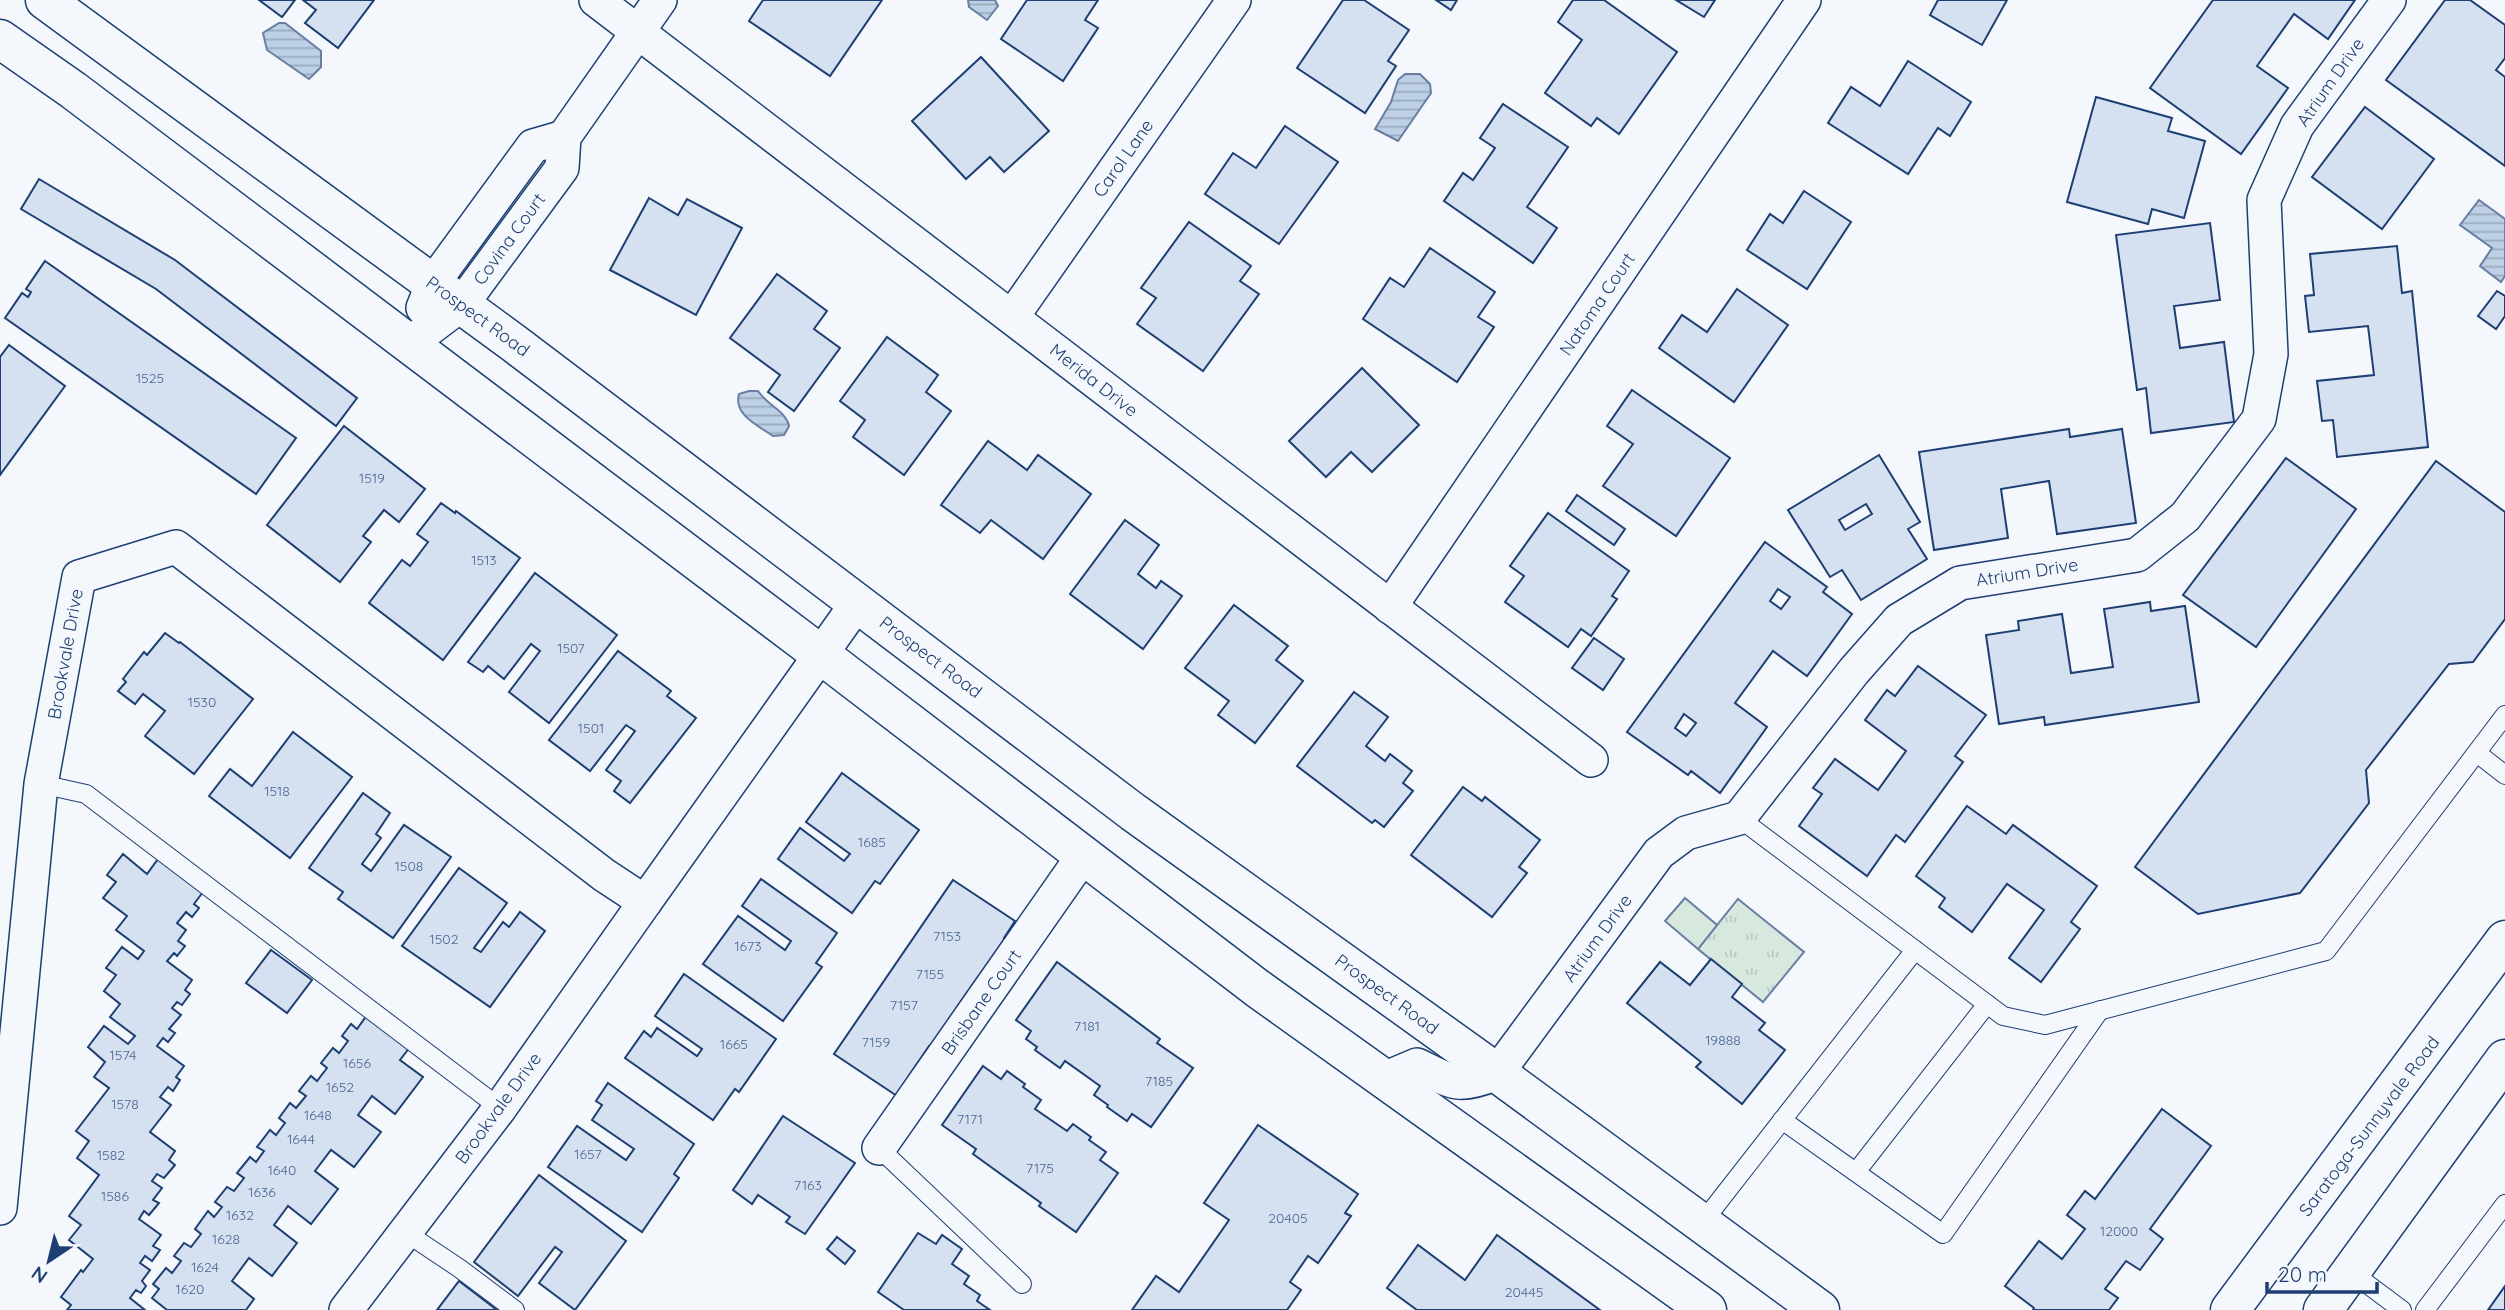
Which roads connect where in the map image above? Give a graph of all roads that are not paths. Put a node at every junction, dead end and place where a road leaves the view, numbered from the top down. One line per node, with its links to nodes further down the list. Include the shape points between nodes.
1 (45, 0): 9 (main road, Prospect Road)
2 (596, 0): 7 (street, Merida Drive)
3 (660, 0): 7 (street, Covina Court)
4 (1234, 0): 10 (street, Carol Lane)
5 (1804, 0): 13 (street, Natoma Court)
6 (2389, 0): 20 (street, Atrium Drive, via 2297,126 2263,200 2271,354 2259,419 2185,517 2137,555 1960,583 1899,620)
7 (638, 32): 9 (street, Covina Court, via 564,137 562,168); 10 (street, Merida Drive)
8 (0, 39): 11 (main road)
9 (447, 294): 11 (street, Covina Court); 12 (main road, Prospect Road)
10 (1012, 317): 13 (street, Merida Drive)
11 (409, 344): 14 (main road)
12 (858, 601): 14 (street, Brookvale Drive); 28 (main road, Prospect Road, via 1133,812)
13 (1390, 607): 17 (street, Merida Drive)
14 (820, 654): 21 (main road); 22 (street, Brookvale Drive)
15 (2505, 715): 16 (lane)
16 (2477, 753): 18 (lane); 26 (lane, via 2326,951)
17 (1591, 760)
18 (2505, 775)
19 (41, 784): 22 (street, Brookvale Drive, via 79,578 176,547); 30 (lane, via 86,794); 35 (street, Brookvale Drive)
20 (1739, 818): 24 (lane); 28 (street, Atrium Drive, via 1686,833 1659,853)
21 (1083, 856): 29 (main road); 32 (street, Brisbane Court)
22 (645, 902): 30 (street, Brookvale Drive)
23 (2505, 940): 44 (main road, Saratoga-Sunnyvale Road)
24 (1915, 950): 25 (lane); 31 (lane)
25 (1987, 1004): 26 (lane, via 2003,1016 2045,1024); 33 (lane)
26 (2100, 1010): 33 (lane, via 1943,1234)
27 (2505, 1059): 38 (main road)
28 (1497, 1073): 29 (street, via 1471,1083 1451,1082 1417,1065); 36 (main road, Prospect Road)
29 (1384, 1079): 42 (main road)
30 (500, 1108): 37 (street, Brookvale Drive)
31 (1782, 1119): 33 (lane); 36 (lane)
32 (879, 1148): 39 (lane)
33 (1856, 1172)
34 (2505, 1204): 47 (lane)
35 (0, 1208)
36 (1702, 1223): 43 (main road, Prospect Road)
37 (405, 1232): 40 (street, Brookvale Drive); 41 (lane)
38 (2351, 1272): 45 (main road); 46 (lane)
39 (1022, 1284)
40 (346, 1310)
41 (515, 1310)
42 (1707, 1310)
43 (1820, 1310)
44 (2231, 1310)
45 (2323, 1310)
46 (2402, 1310)
47 (2426, 1310)

